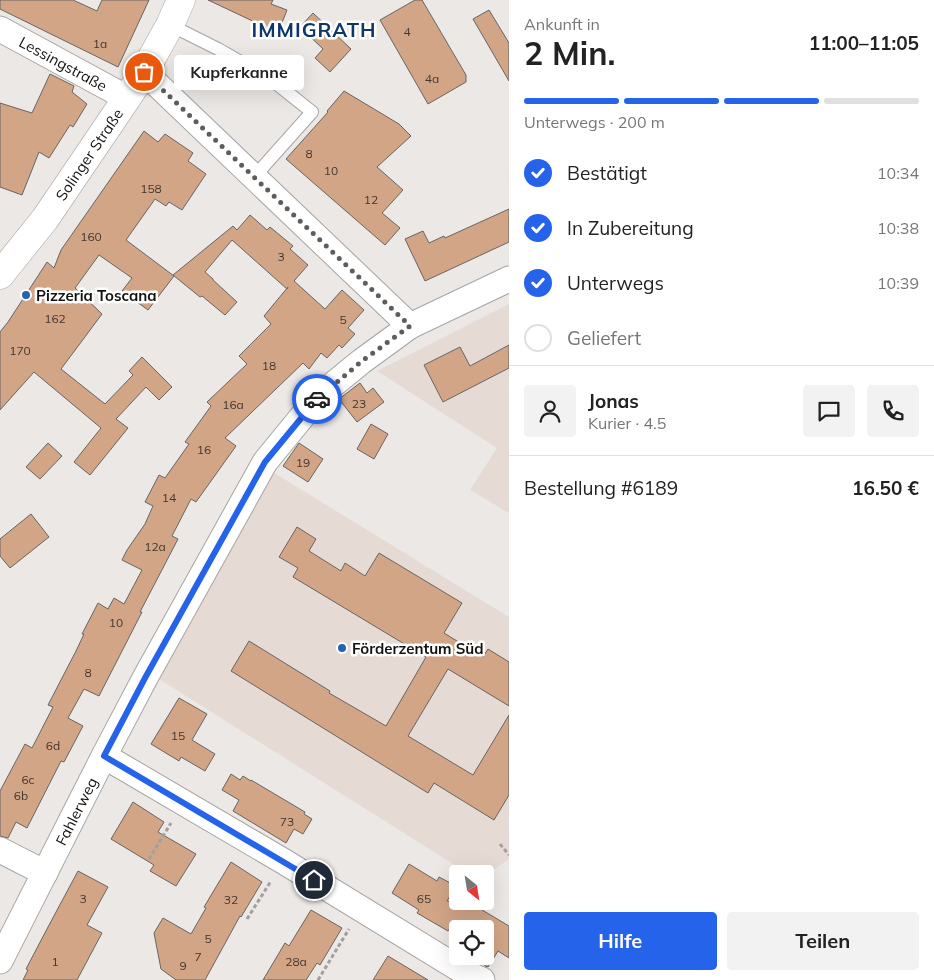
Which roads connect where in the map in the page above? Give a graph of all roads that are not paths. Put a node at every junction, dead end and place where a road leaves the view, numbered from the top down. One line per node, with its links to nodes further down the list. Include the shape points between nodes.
1 (181, 0): 2 (main road, Solinger Straße)
2 (170, 25): 4 (main road, Solinger Straße); 6 (lane, via 272,80 312,112)
3 (0, 29): 5 (street, Lessingstraße)
4 (144, 72): 5 (main road, Solinger Straße); 6 (street)
5 (127, 98): 7 (main road, Solinger Straße, via 45,219)
6 (254, 177): 9 (street)
7 (0, 275)
8 (509, 278): 9 (street, Fahlerweg)
9 (410, 326): 10 (street, Fahlerweg, via 319,396 265,462)
10 (104, 756): 12 (street, Fahlerweg); 14 (street)
11 (0, 850): 12 (street)
12 (45, 873): 13 (street, Fahlerweg)
13 (0, 961)
14 (482, 980)

